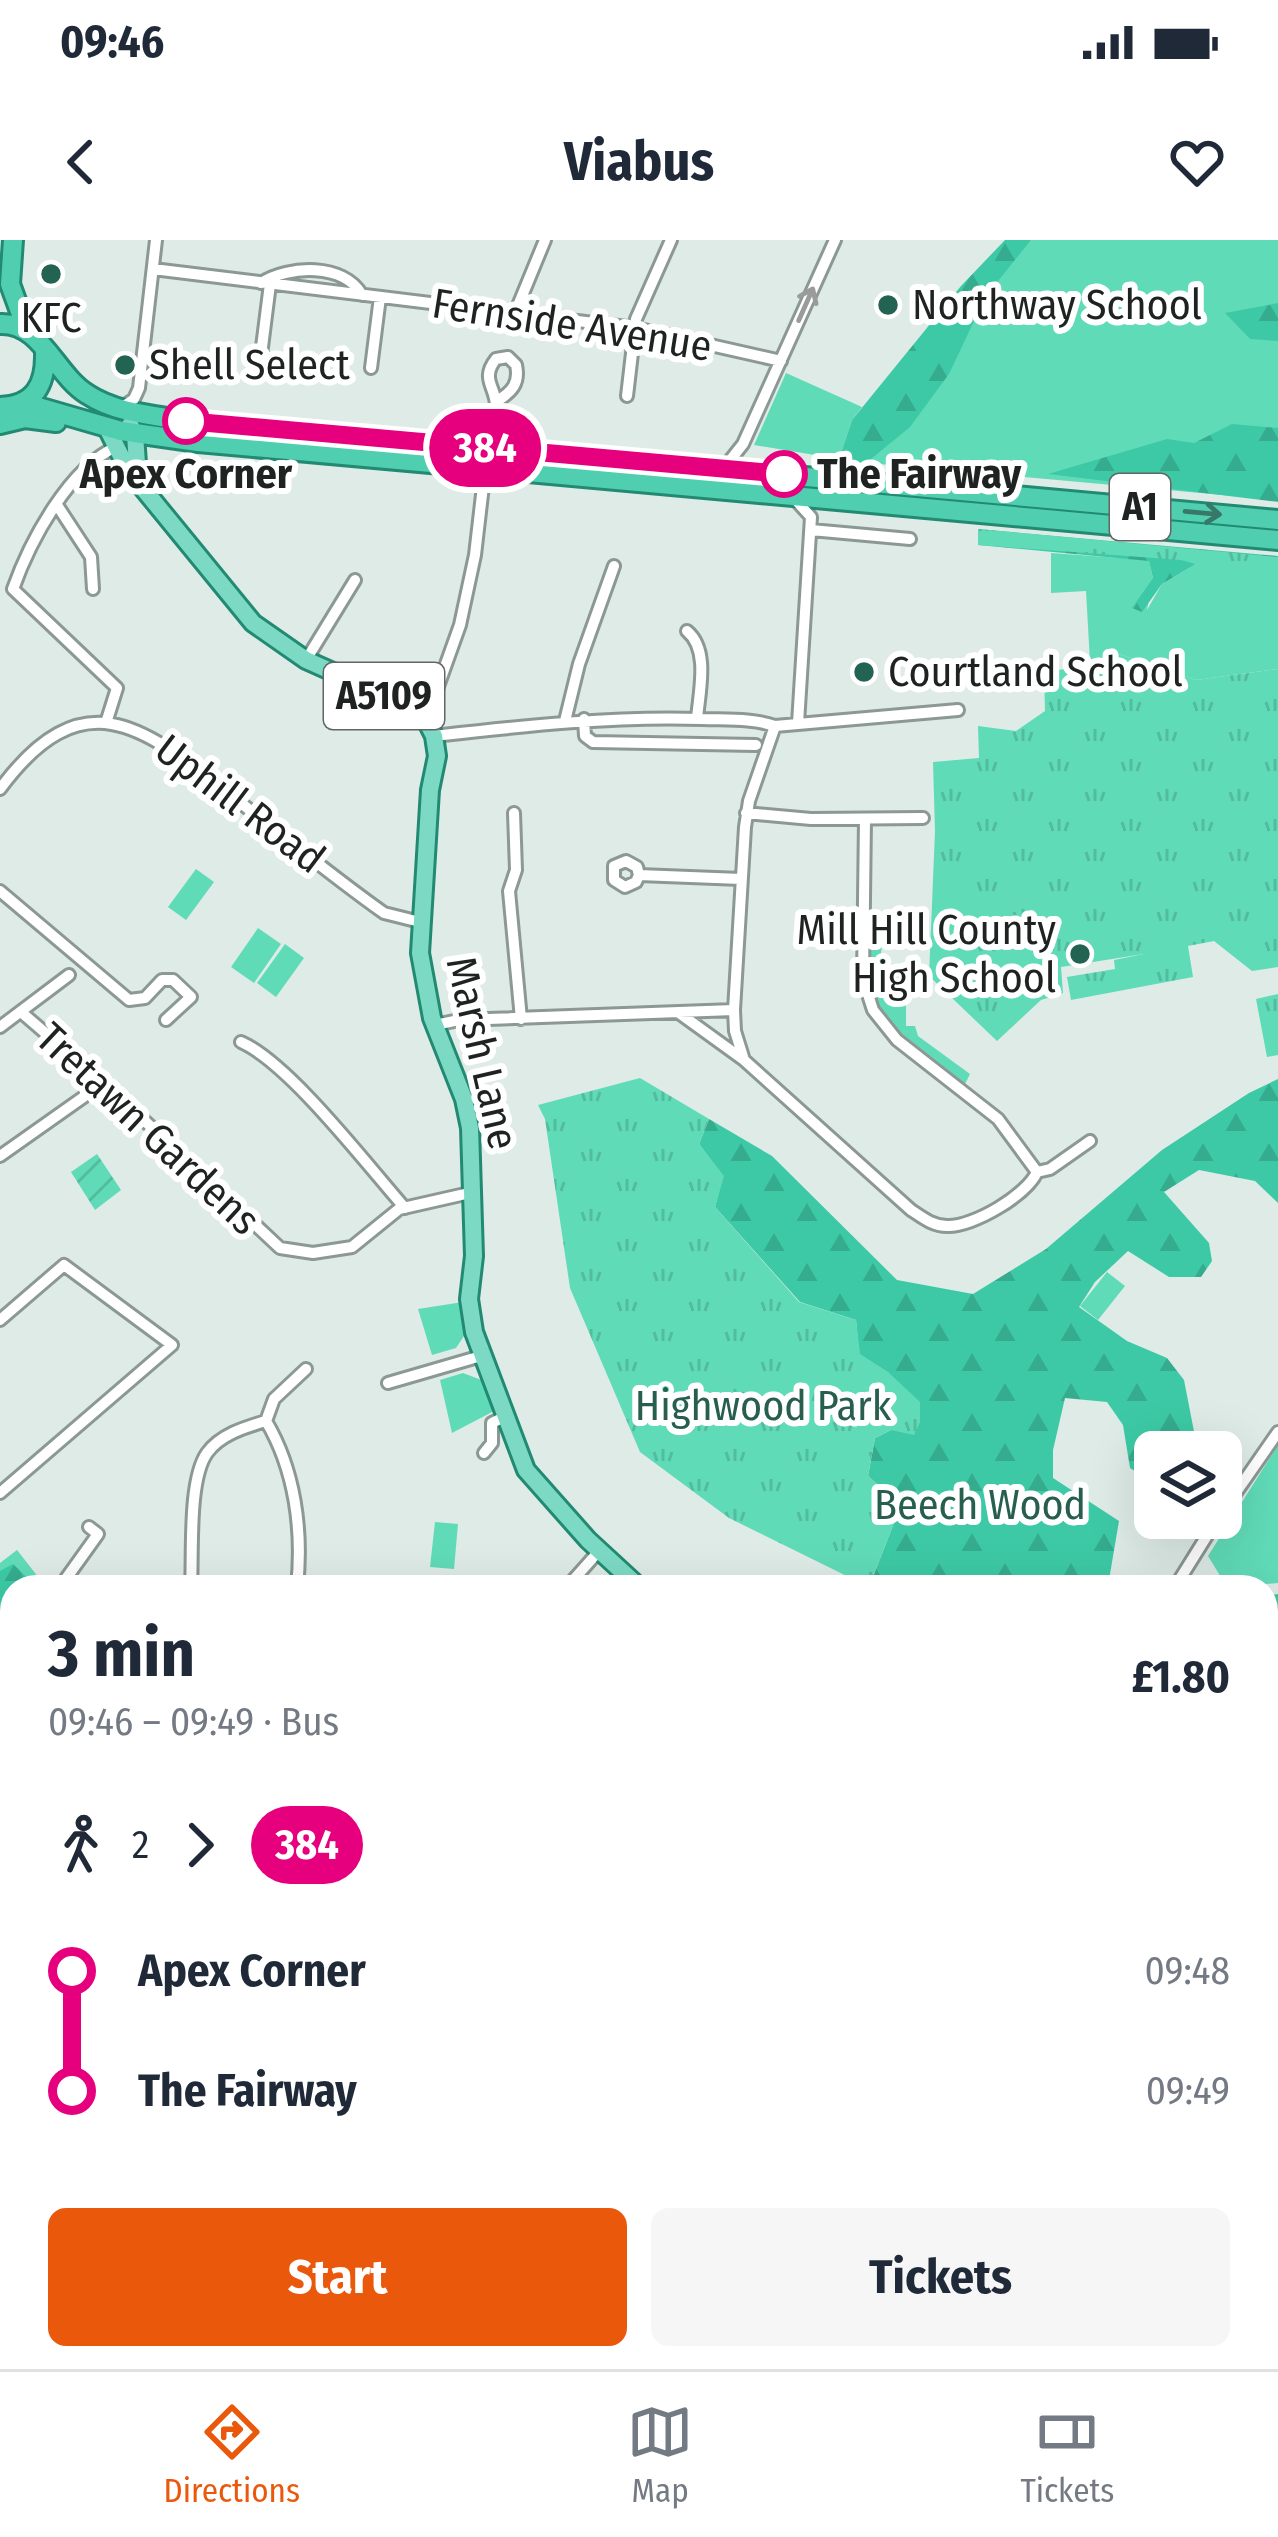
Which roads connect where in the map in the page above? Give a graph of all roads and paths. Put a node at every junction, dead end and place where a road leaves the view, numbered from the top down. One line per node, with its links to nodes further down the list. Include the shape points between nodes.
1 (13, 240): 11 (highway, via 10,284)
2 (156, 240): 6 (street)
3 (545, 240): 9 (street)
4 (671, 240): 12 (street)
5 (835, 240): 15 (street, one-way to 5)
6 (153, 269): 7 (street, Fernside Avenue); 17 (street)
7 (266, 283): 8 (street, Fernside Avenue, via 290,270 310,271); 14 (street)
8 (380, 297): 9 (street, Fernside Avenue); 16 (street)
9 (515, 313): 12 (street, Fernside Avenue)
10 (0, 324): 11 (highway)
11 (26, 328): 13 (highway)
12 (634, 328): 15 (street, Fernside Avenue); 18 (street)
13 (45, 352): 20 (highway, via 46,374); 21 (highway, A1, via 87,394)
14 (261, 355)
15 (781, 361): 29 (street)
16 (371, 368)
17 (139, 388): 21 (street); 23 (street)
18 (627, 396)
19 (497, 400): 27 (street)
20 (24, 404): 22 (highway); 24 (highway, A1)
21 (120, 409): 23 (highway, A1); 25 (main road)
22 (1, 412): 24 (highway, A1)
23 (157, 416): 27 (highway, A1)
24 (107, 428): 25 (highway, A1); 26 (main road, A5109)
25 (135, 434): 28 (highway, A1); 30 (main road)
26 (116, 447): 30 (main road, A5109); 32 (street, via 80,469)
27 (490, 448): 29 (highway, A1)
28 (466, 466): 31 (highway, A1); 51 (street, via 483,487 475,555)
29 (724, 469): 33 (highway, A1, one-way to 33)
30 (138, 479): 43 (main road, A5109, via 253,623)
31 (792, 496): 34 (street); 36 (highway, A1)
32 (57, 505): 39 (street); 40 (street, via 92,557)
33 (1278, 520)
34 (811, 523): 35 (street); 49 (street)
35 (910, 539)
36 (1278, 540)
37 (614, 566): 47 (street)
38 (355, 580): 43 (street)
39 (13, 589): 41 (street); 48 (street, via 117,688)
40 (93, 590)
41 (0, 594)
42 (687, 631): 46 (street, via 700,653)
43 (306, 660): 51 (main road, A5109, via 380,693)
44 (958, 710): 49 (street)
45 (584, 719): 46 (street); 47 (street); 52 (street, via 593,742)
46 (697, 719): 50 (street)
47 (565, 721): 51 (street)
48 (106, 723): 53 (street, Uphill Road, via 47,737); 61 (street, Uphill Road, via 146,733 384,913)
49 (798, 723): 50 (street)
50 (776, 726): 55 (street)
51 (430, 728): 61 (main road, Marsh Lane / A5109, via 436,756)
52 (756, 745)
53 (0, 789)
54 (514, 813): 66 (street, via 516,870 508,891)
55 (746, 813): 57 (street); 59 (street)
56 (923, 818): 57 (street)
57 (866, 819): 75 (street, via 863,979 873,1010 897,1040 998,1119)
58 (639, 874): 59 (street)
59 (742, 879): 63 (street)
60 (0, 891): 67 (street, via 129,1000 172,980 190,997)
61 (420, 922): 68 (main road, Marsh Lane / A5109)
62 (69, 975): 64 (street)
63 (734, 1010): 65 (street); 71 (street)
64 (21, 1012): 69 (street); 72 (street, Tretawn Gardens)
65 (677, 1012): 66 (street); 71 (street)
66 (521, 1018): 68 (street)
67 (166, 1020)
68 (435, 1025): 76 (main road, Marsh Lane / A5109, via 464,1099)
69 (0, 1027)
70 (241, 1042): 77 (street, via 314,1105)
71 (744, 1060): 75 (street, via 926,1220 949,1227 979,1220)
72 (102, 1084): 74 (street); 77 (street, Tretawn Gardens, via 280,1248 352,1247)
73 (1090, 1141): 75 (street)
74 (0, 1156)
75 (1037, 1172)
76 (474, 1192): 77 (street, Tretawn Gardens); 79 (main road, Marsh Lane / A5109, via 469,1299)
77 (405, 1208)
78 (0, 1320): 87 (street, via 64,1265 172,1345)
79 (482, 1356): 81 (street); 82 (main road, Marsh Lane / A5109)
80 (306, 1370): 83 (street, via 274,1400)
81 (388, 1383)
82 (504, 1417): 85 (street, via 492,1423); 90 (main road, Marsh Lane / A5109, via 526,1470)
83 (266, 1420): 92 (street, via 232,1432 207,1453 197,1480); 93 (street, via 281,1446 299,1522)
84 (1278, 1432): 86 (street)
85 (484, 1453)
86 (1242, 1484)
87 (0, 1493)
88 (89, 1527): 91 (street, via 98,1534)
89 (1205, 1539): 96 (street)
90 (598, 1551): 94 (street); 95 (main road, Marsh Lane / A5109)
91 (69, 1575)
92 (191, 1575)
93 (297, 1575)
94 (577, 1575)
95 (625, 1575)
96 (1183, 1575)

